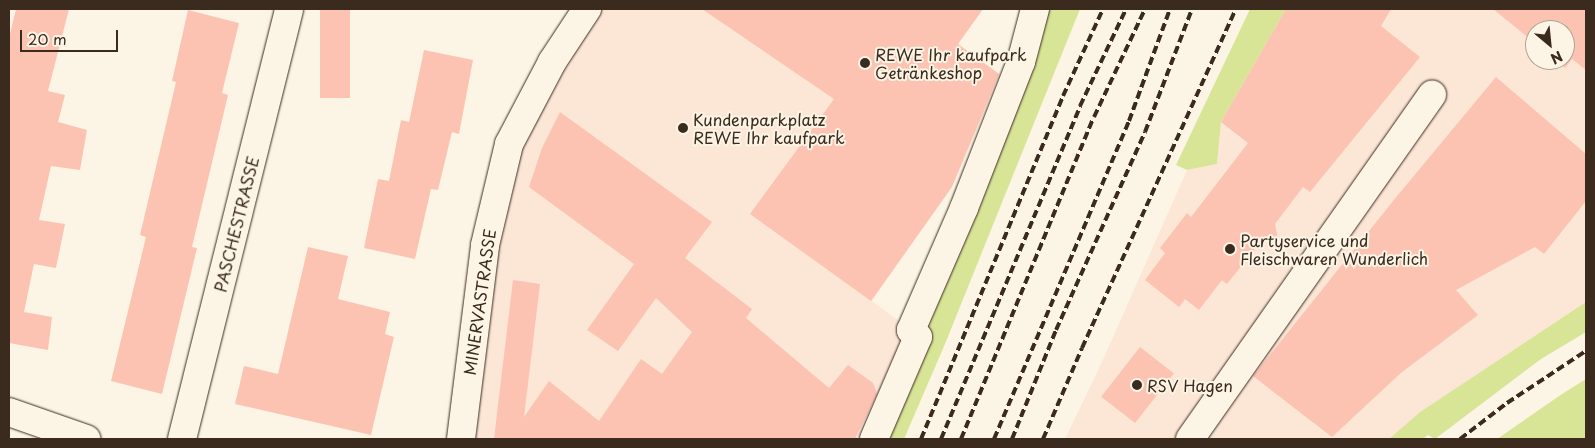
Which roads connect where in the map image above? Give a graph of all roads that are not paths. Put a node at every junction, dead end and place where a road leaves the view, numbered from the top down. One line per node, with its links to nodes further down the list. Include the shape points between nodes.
1 (290, 9): 7 (street, PASCHESTRASSE)
2 (588, 9): 8 (street, MINERVASTRASSE, via 552,62 509,144 485,245)
3 (1035, 9): 9 (street, via 1021,62 964,208 911,330 918,337)
4 (1432, 95): 10 (street)
5 (9, 412): 6 (street)
6 (86, 439)
7 (182, 439)
8 (461, 439)
9 (874, 439)
10 (1190, 439)

